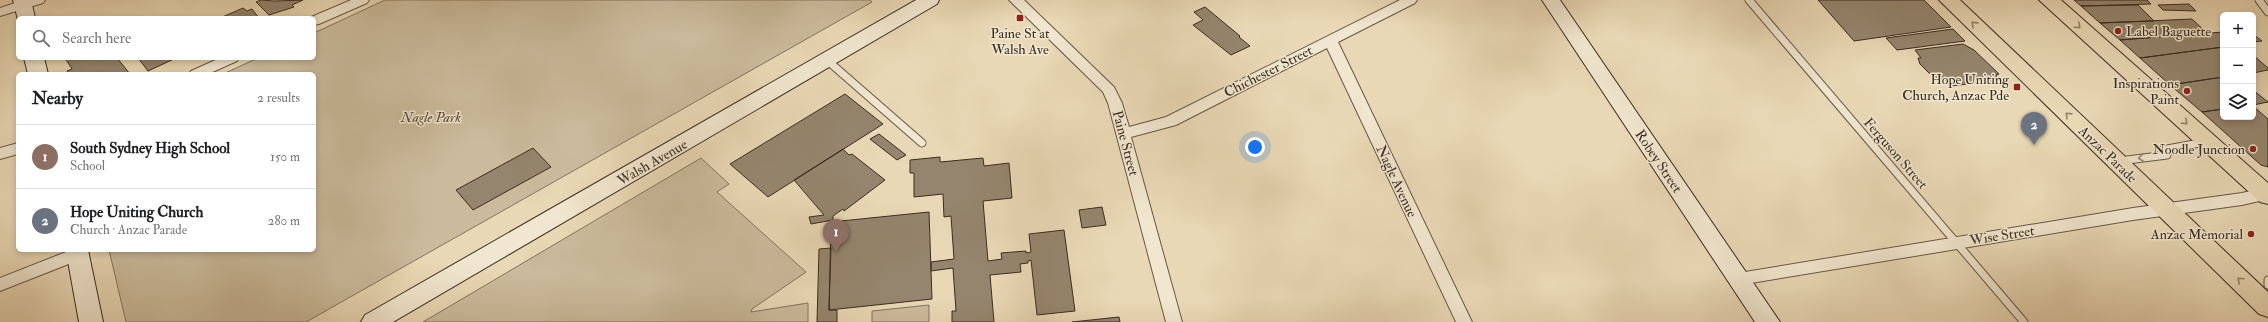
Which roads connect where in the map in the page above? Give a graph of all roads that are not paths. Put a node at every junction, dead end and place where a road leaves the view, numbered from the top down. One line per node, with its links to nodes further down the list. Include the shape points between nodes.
1 (362, 0): 13 (street)
2 (930, 0): 17 (street, Walsh Avenue)
3 (1016, 0): 20 (street, Paine Street, via 1109,90)
4 (1410, 0): 14 (street, Chichester Street)
5 (1551, 0): 30 (street, Robey Street)
6 (1749, 0): 28 (lane, Ferguson Street)
7 (1950, 0): 25 (main road, Anzac Parade, one-way to 7)
8 (2049, 0): 22 (main road, one-way to 22)
9 (2259, 0): 12 (lane)
10 (27, 6): 11 (street)
11 (0, 12)
12 (2268, 12)
13 (316, 20)
14 (1330, 39): 20 (street, Chichester Street, via 1171,121); 38 (street, Nagle Avenue)
15 (34, 60): 18 (street)
16 (228, 60): 19 (street)
17 (828, 61): 21 (lane); 36 (street, Walsh Avenue)
18 (38, 72)
19 (200, 72)
20 (1123, 134): 37 (street, Paine Street)
21 (922, 142)
22 (2207, 142): 25 (lane, one-way to 25); 26 (main road)
23 (16, 149): 24 (street)
24 (0, 154)
25 (2116, 162): 27 (main road, Anzac Parade)
26 (2267, 194): 27 (street, Wise Street)
27 (2166, 210): 28 (street, Wise Street); 34 (main road, Anzac Parade, one-way to 27)
28 (1957, 242): 30 (street, Wise Street); 40 (lane, Ferguson Street)
29 (77, 252): 32 (street); 35 (street)
30 (1739, 279): 39 (street, Robey Street)
31 (2268, 280): 33 (lane)
32 (0, 285)
33 (2268, 285)
34 (2268, 307)
35 (91, 322)
36 (373, 322)
37 (1174, 322)
38 (1464, 322)
39 (1768, 322)
40 (2024, 322)

